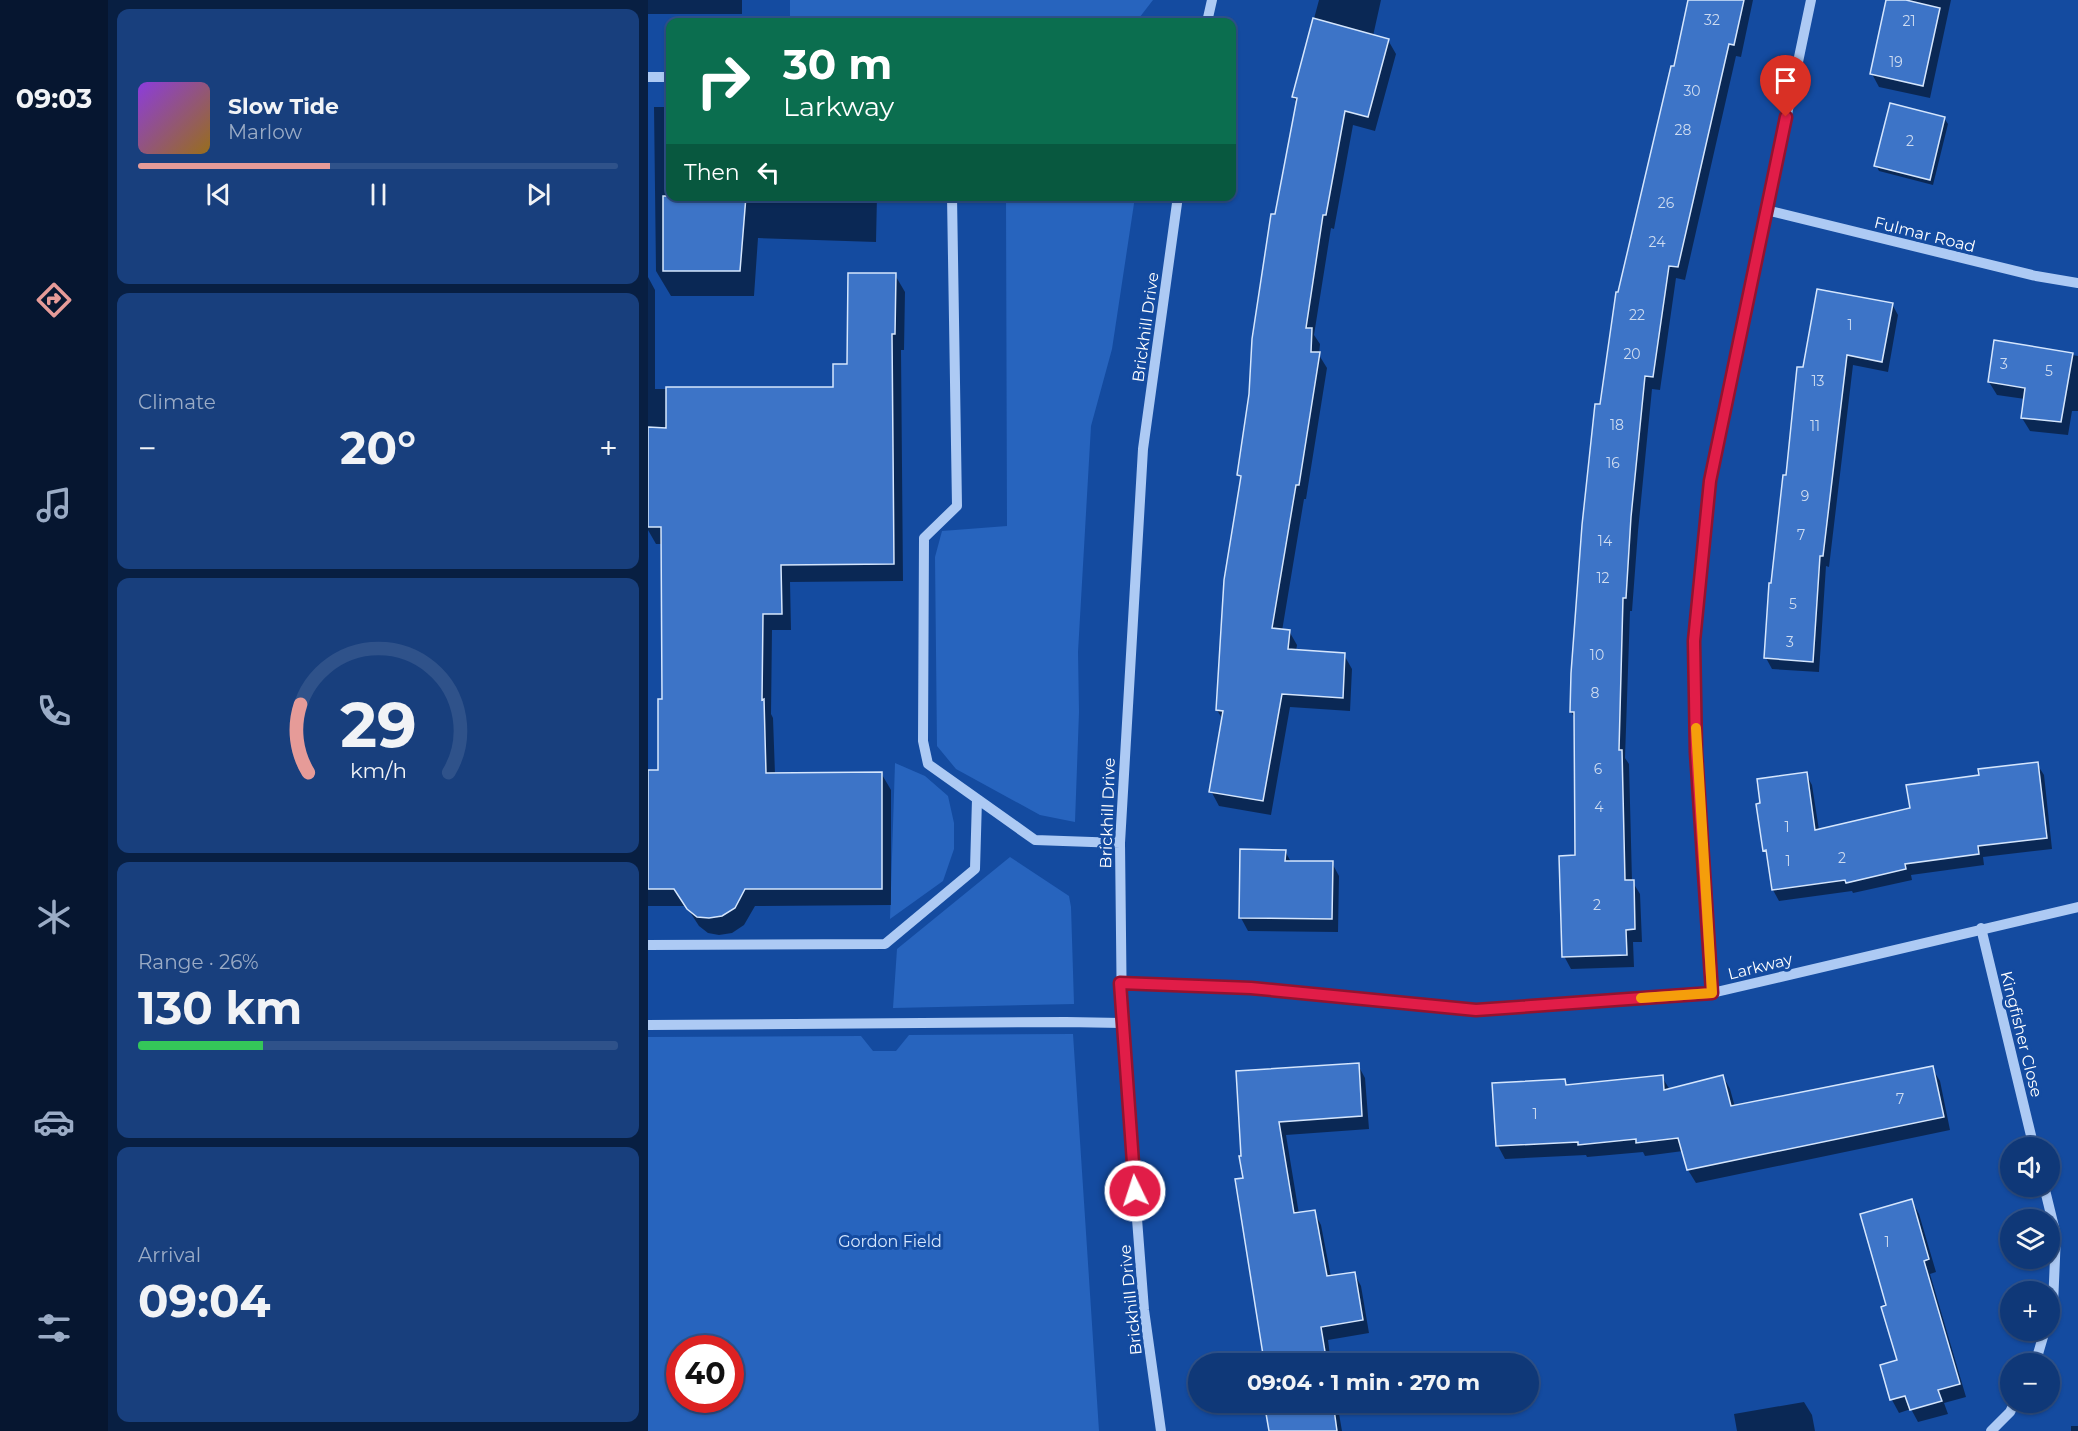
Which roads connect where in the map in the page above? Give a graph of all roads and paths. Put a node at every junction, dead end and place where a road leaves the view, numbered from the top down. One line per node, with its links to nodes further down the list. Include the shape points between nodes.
1 (1212, 0): 3 (street)
2 (1811, 0): 8 (street)
3 (1208, 18)
4 (648, 77): 5 (street)
5 (666, 77)
6 (952, 201): 10 (street, via 957,506 924,538 923,741 928,764)
7 (1177, 201): 11 (street, Brickhill Drive, via 1143,449)
8 (1766, 210): 9 (street, Fulmar Road); 16 (street, via 1710,481 1694,641 1696,752)
9 (2078, 283)
10 (977, 798): 11 (street, via 1035,840); 14 (street, via 975,869 885,944)
11 (1120, 843): 15 (street, Brickhill Drive)
12 (2078, 907): 13 (street, Larkway)
13 (1981, 928): 16 (street, Larkway); 19 (street, Kingfisher Close)
14 (648, 945)
15 (1120, 983): 16 (street, Larkway, via 1251,988 1476,1010); 17 (street, Brickhill Drive)
16 (1712, 993)
17 (1122, 1023): 18 (street); 23 (street, Brickhill Drive, via 1144,1311)
18 (648, 1024)
19 (2031, 1137)
20 (2047, 1197): 21 (street, via 2056,1235)
21 (2053, 1281)
22 (2009, 1413): 24 (street)
23 (1161, 1431)
24 (1991, 1431)

